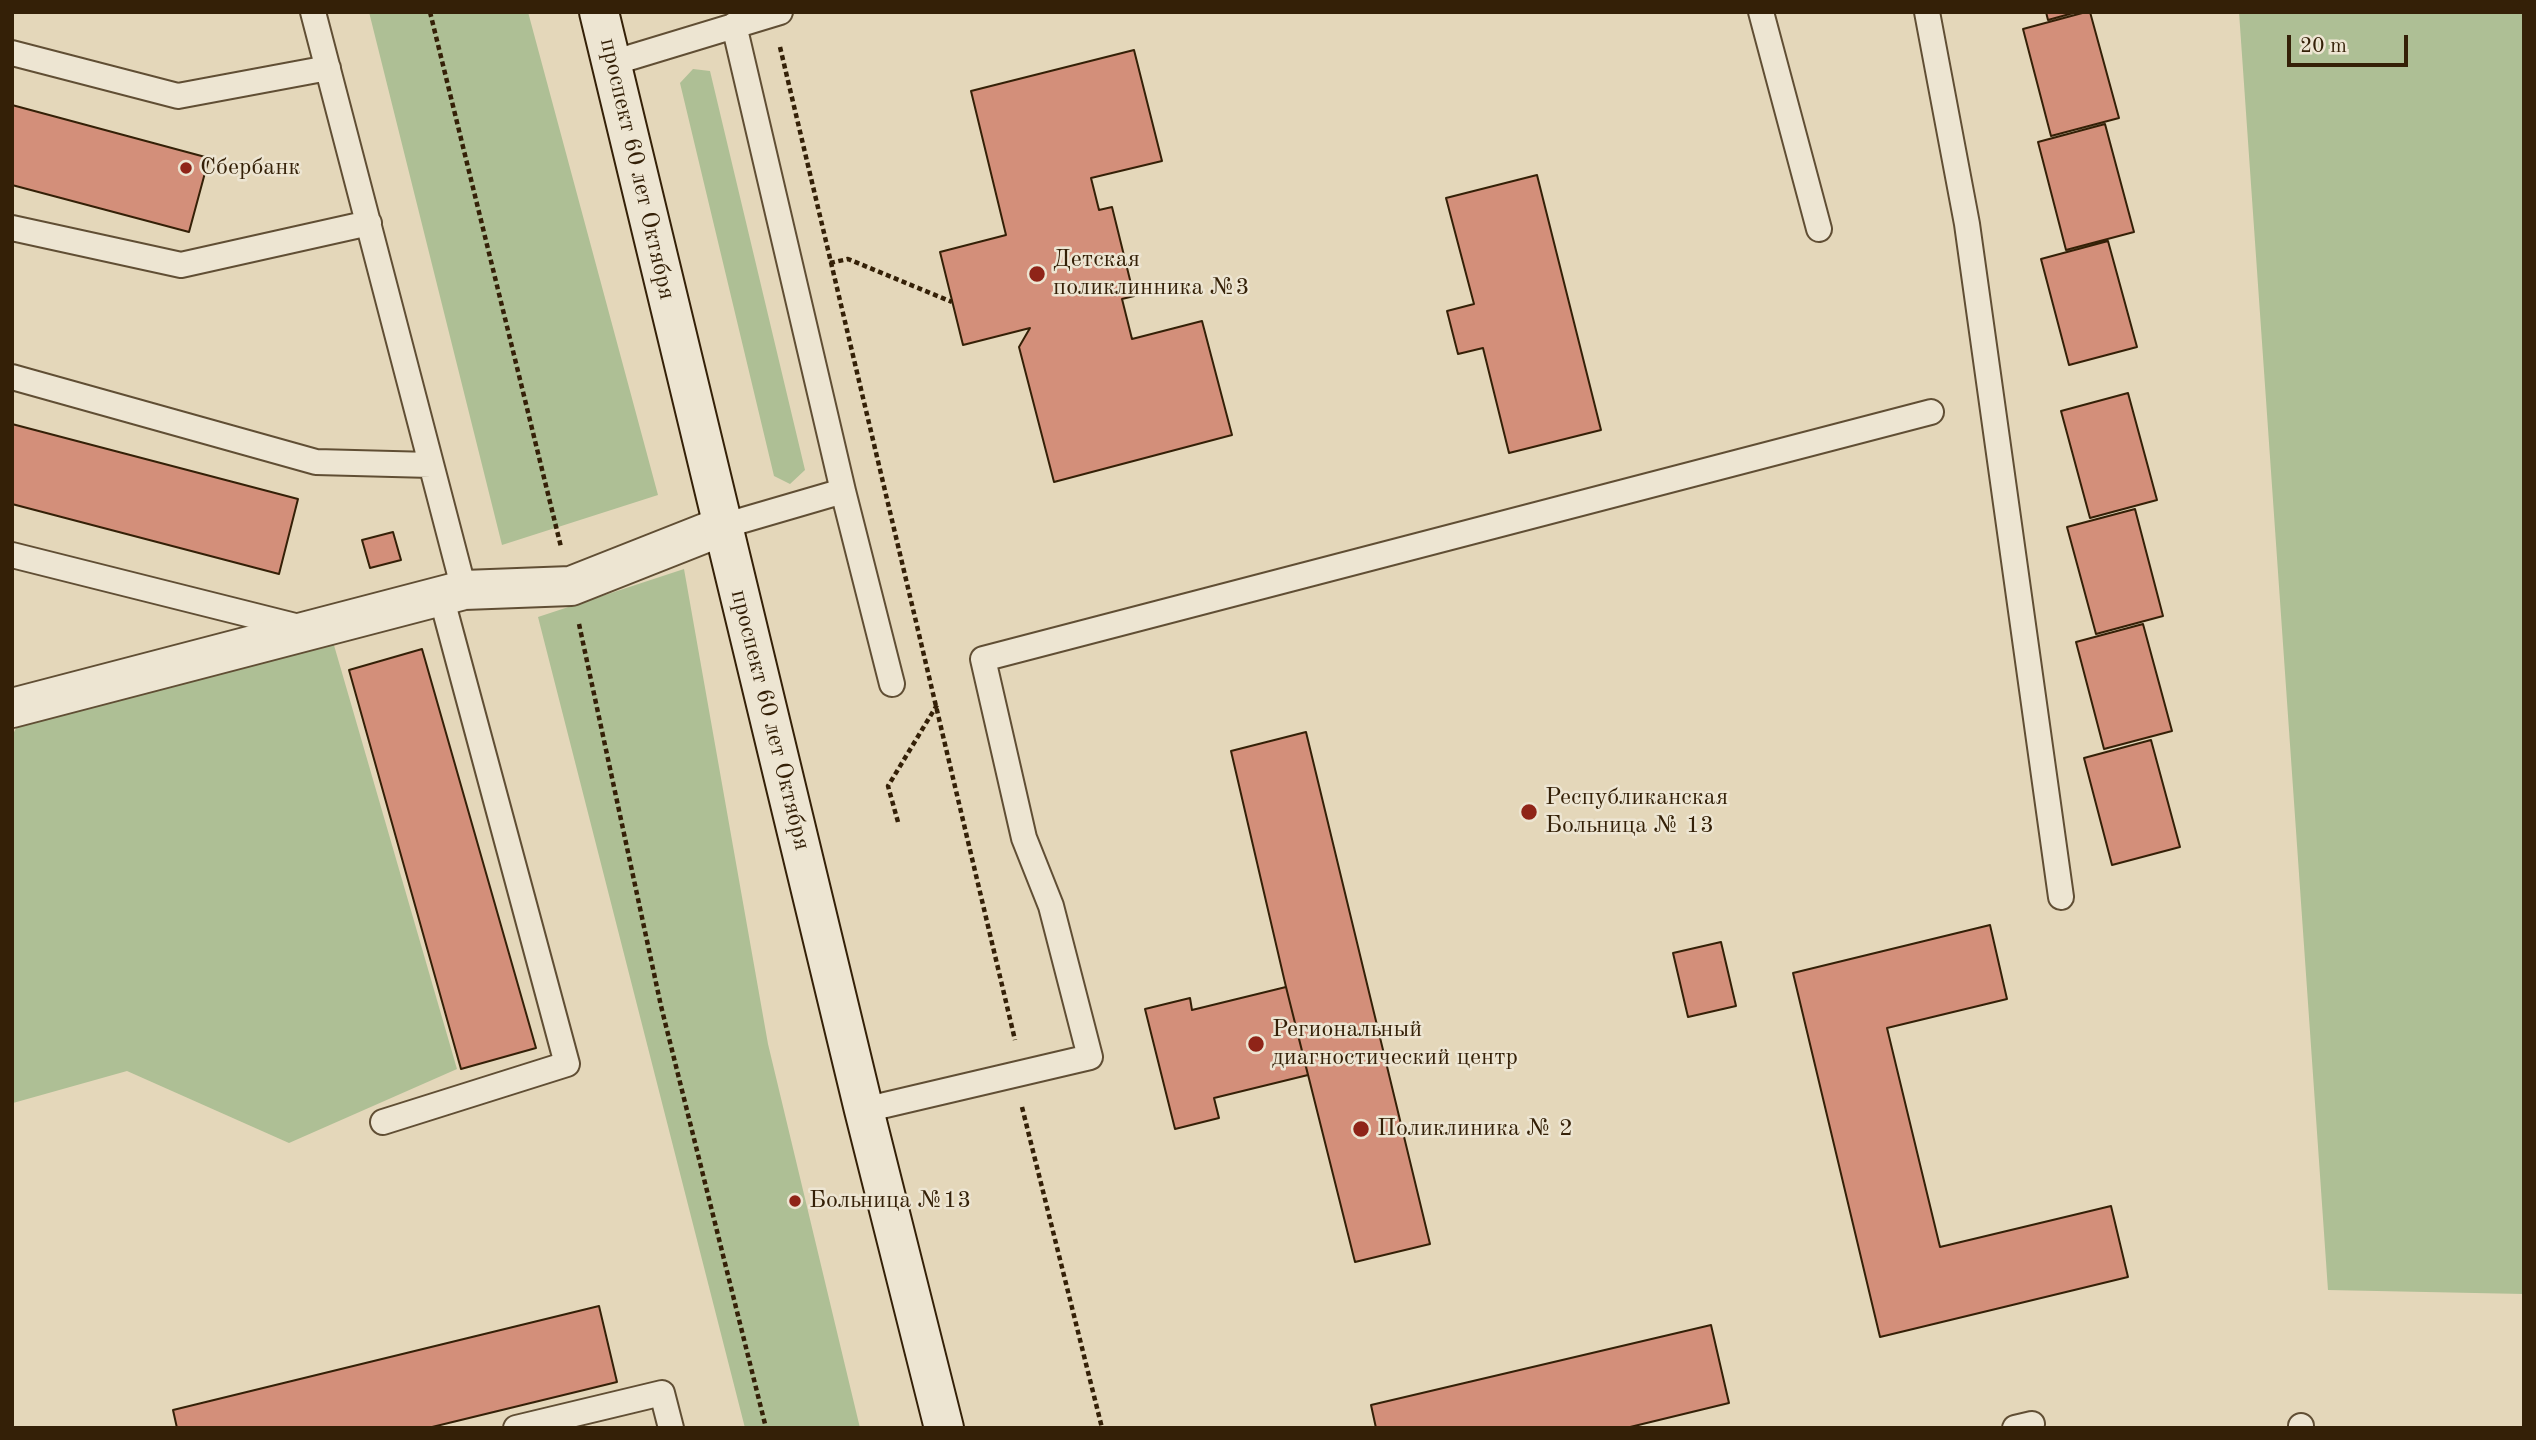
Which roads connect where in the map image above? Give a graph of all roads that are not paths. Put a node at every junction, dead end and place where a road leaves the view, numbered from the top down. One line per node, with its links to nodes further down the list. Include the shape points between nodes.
1 (313, 12): 9 (lane)
2 (600, 12): 8 (main road, проспект 60 лет Октября)
3 (1761, 12): 12 (lane)
4 (1927, 12): 23 (lane, via 1966,224)
5 (777, 13): 6 (lane)
6 (734, 25): 8 (lane); 16 (lane)
7 (12, 53): 9 (lane, via 178,96)
8 (612, 63): 17 (main road, проспект 60 лет Октября)
9 (328, 68): 10 (lane)
10 (369, 223): 11 (lane, via 181,265); 15 (lane)
11 (12, 228)
12 (1819, 229)
13 (12, 377): 15 (lane, via 316,462)
14 (1931, 412): 24 (lane, via 983,659 1024,838 1051,906 1090,1057)
15 (431, 465): 19 (lane)
16 (844, 491): 17 (lane); 21 (lane)
17 (723, 526): 19 (main road, via 571,586); 24 (main road, проспект 60 лет Октября)
18 (12, 555): 20 (lane)
19 (452, 593): 20 (main road); 25 (lane, via 567,1064)
20 (310, 630): 22 (main road)
21 (892, 684)
22 (12, 708)
23 (2061, 897)
24 (864, 1110): 28 (main road, проспект 60 лет Октября)
25 (383, 1122)
26 (516, 1428): 27 (lane, via 662,1393)
27 (671, 1428)
28 (944, 1428)

